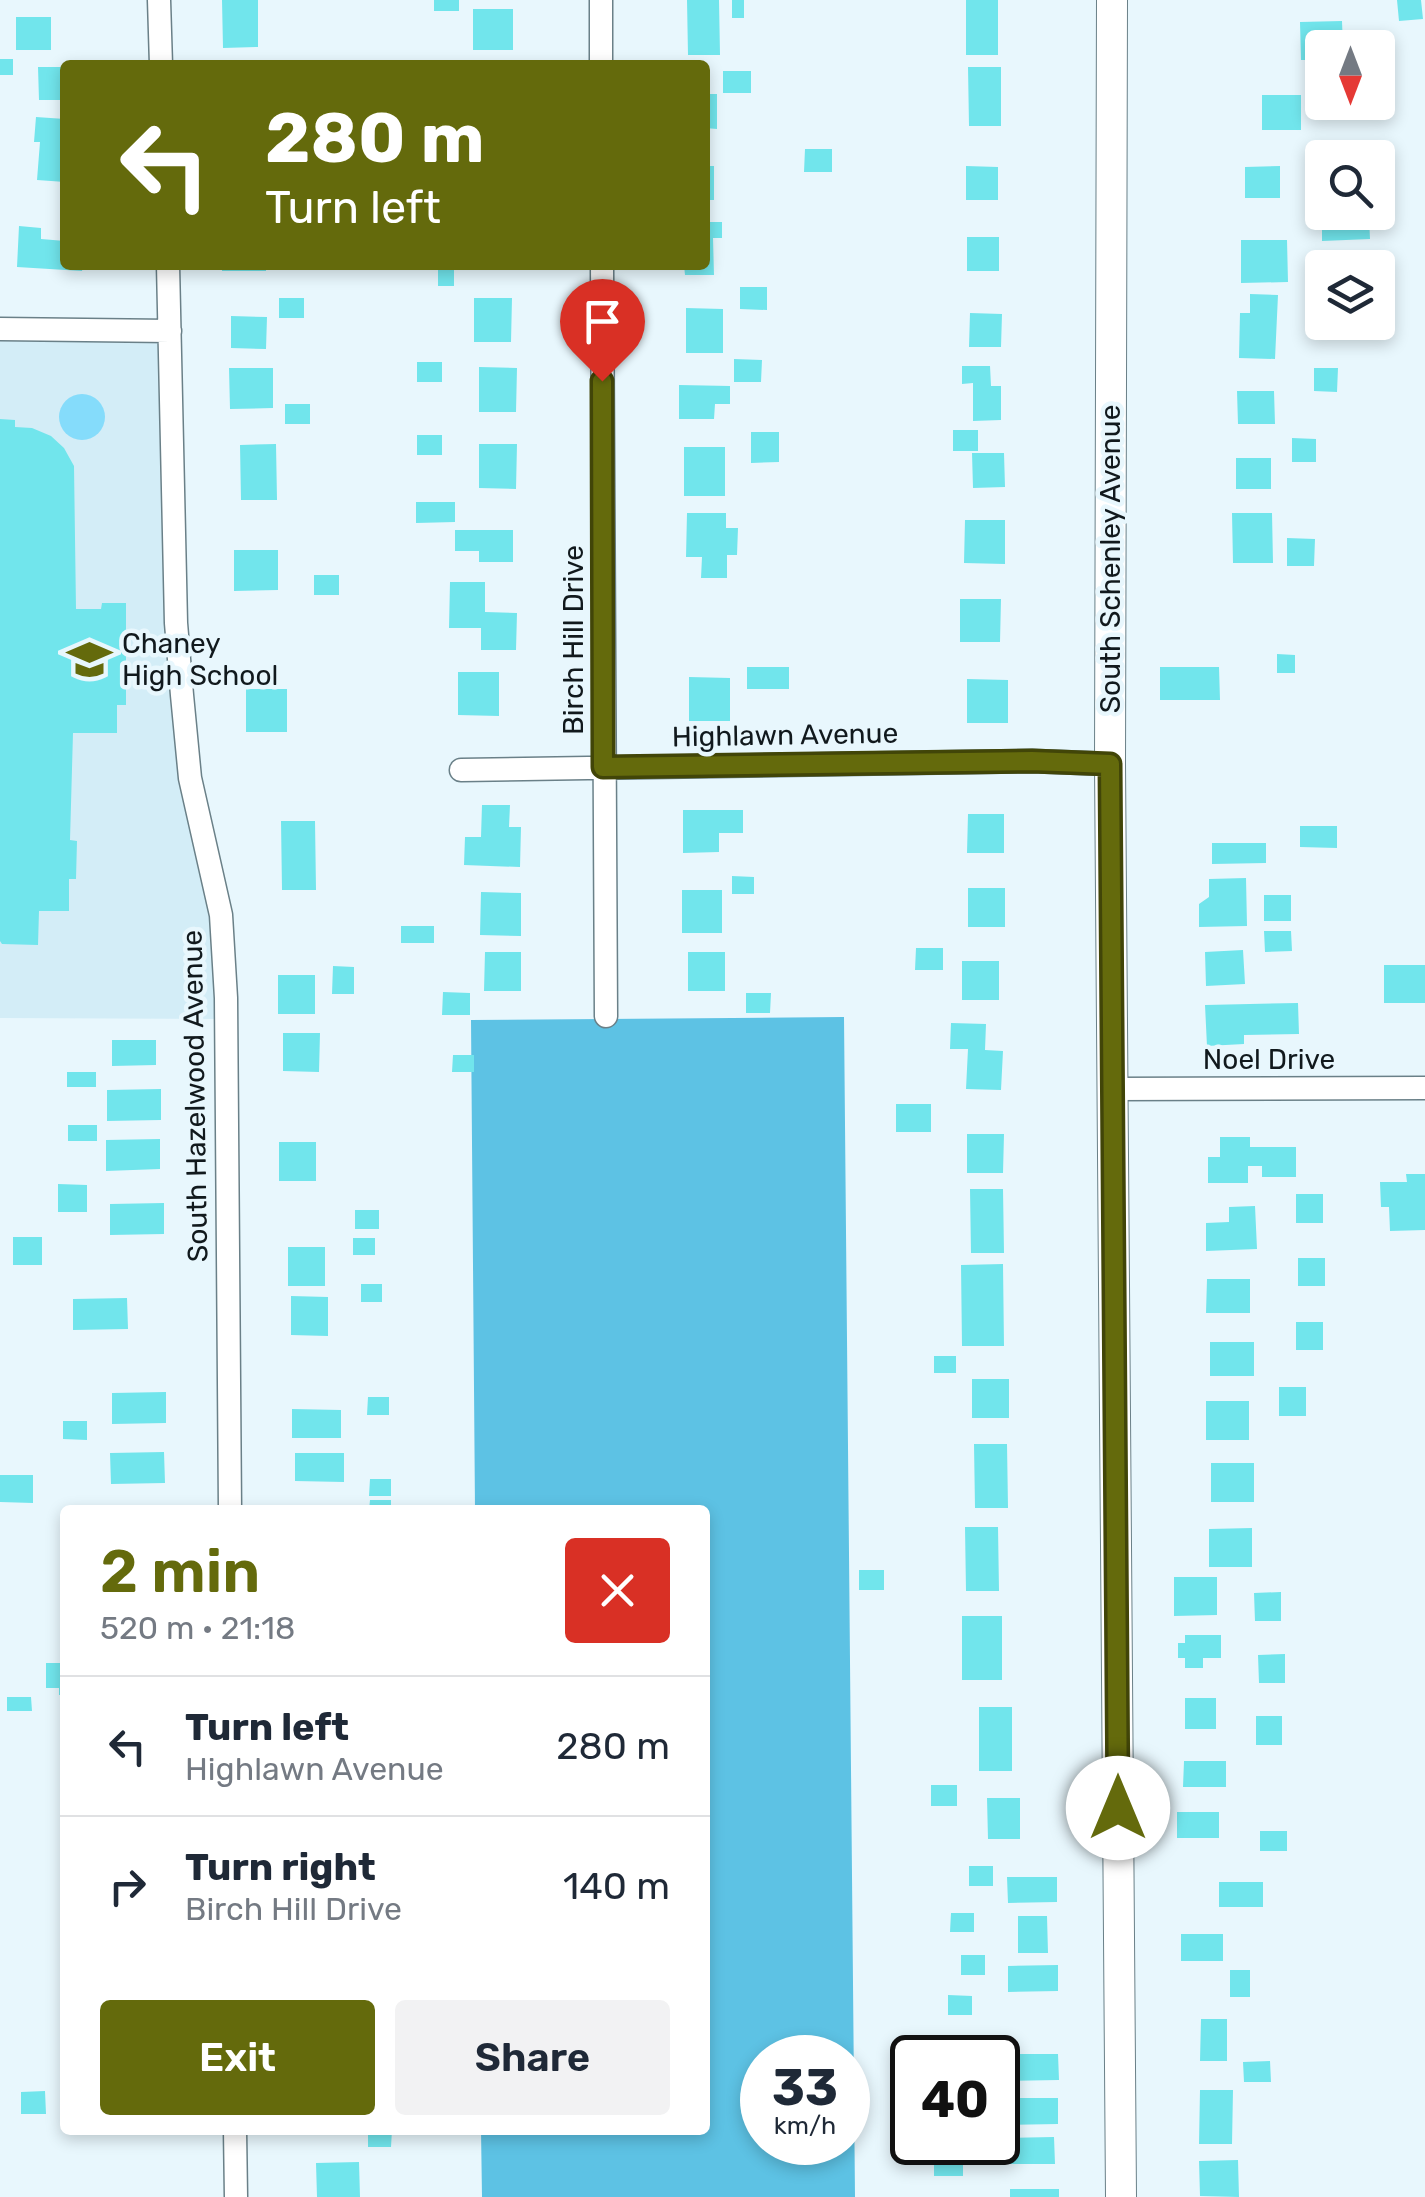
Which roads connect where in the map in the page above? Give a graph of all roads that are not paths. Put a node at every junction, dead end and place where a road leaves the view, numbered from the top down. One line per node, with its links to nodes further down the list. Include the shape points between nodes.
1 (159, 0): 4 (street)
2 (601, 0): 5 (street)
3 (1112, 0): 10 (street, South Schenley Avenue)
4 (161, 60)
5 (601, 60)
6 (168, 270): 9 (street, South Hazelwood Avenue)
7 (602, 270): 11 (street, Birch Hill Drive)
8 (0, 329): 9 (street)
9 (170, 331): 16 (street, South Hazelwood Avenue, via 182,695 190,778 221,915 226,998)
10 (1110, 764): 11 (street, Highlawn Avenue); 15 (street, South Schenley Avenue)
11 (603, 767): 12 (street, Highlawn Avenue); 13 (street, Birch Hill Drive)
12 (461, 770)
13 (606, 1016)
14 (1425, 1088): 15 (street, Noel Drive)
15 (1114, 1089): 19 (street, South Schenley Avenue)
16 (230, 1505)
17 (235, 2135): 18 (street)
18 (236, 2197)
19 (1121, 2197)

